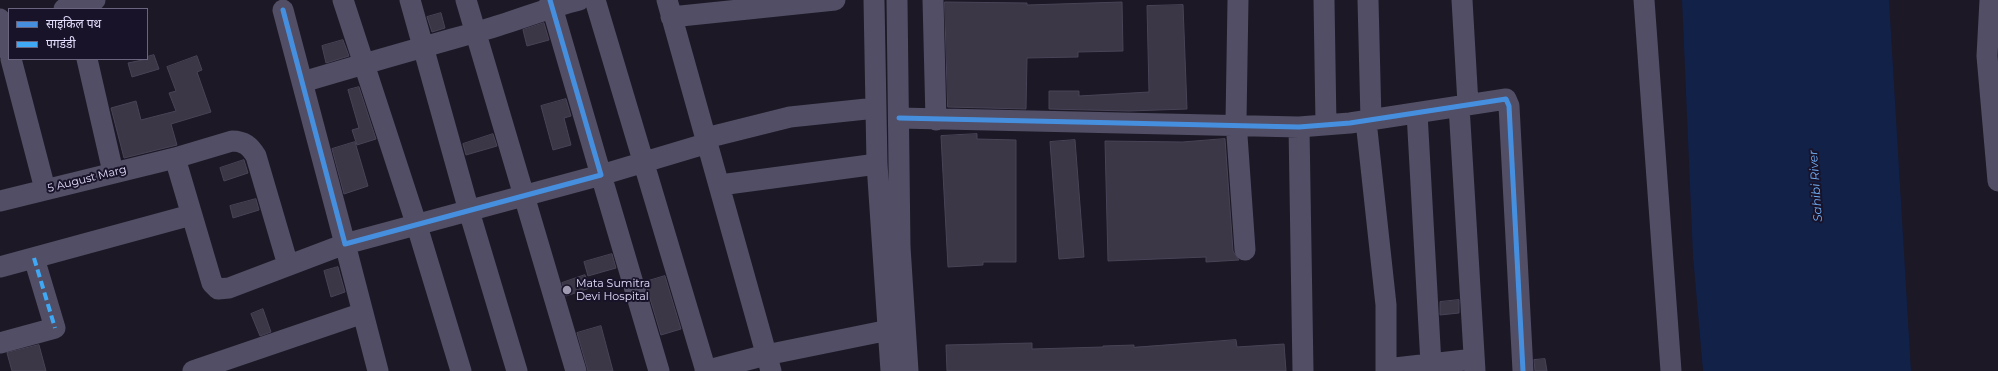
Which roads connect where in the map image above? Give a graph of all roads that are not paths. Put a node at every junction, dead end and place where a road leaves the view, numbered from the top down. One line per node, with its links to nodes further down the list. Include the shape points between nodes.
1 (95, 0): 18 (street)
2 (343, 0): 27 (street)
3 (410, 0): 23 (street)
4 (466, 0): 22 (street)
5 (579, 0): 17 (street)
6 (595, 0): 40 (street)
7 (835, 0): 19 (street)
8 (874, 0): 30 (street)
9 (897, 0): 32 (street)
10 (933, 0): 33 (street)
11 (1238, 0): 36 (street)
12 (1324, 0): 35 (street)
13 (1368, 0): 34 (street)
14 (1462, 0): 29 (street)
15 (1644, 0): 75 (street)
16 (1990, 0): 44 (street, via 1987,56)
17 (551, 3): 22 (street); 43 (street)
18 (72, 6)
19 (669, 9): 38 (street)
20 (284, 10): 28 (street)
21 (3, 24): 24 (street)
22 (476, 32): 23 (street); 47 (street)
23 (424, 46): 27 (street); 49 (street)
24 (8, 47)
25 (11, 60): 46 (street)
26 (87, 60): 42 (street)
27 (364, 64): 28 (street); 51 (street)
28 (303, 82): 52 (street)
29 (1464, 105): 31 (street); 62 (street); 74 (street, via 1504,99 1509,106)
30 (876, 108): 38 (street, via 790,117); 41 (street)
31 (1417, 112): 34 (street); 61 (street)
32 (899, 118): 33 (street); 58 (street, via 900,247)
33 (936, 120): 36 (street)
34 (1369, 120): 35 (street); 63 (street, via 1386,305)
35 (1326, 125): 37 (street)
36 (1236, 126): 37 (street); 53 (street)
37 (1299, 127): 73 (street)
38 (707, 140): 40 (street); 45 (street)
39 (175, 158): 42 (street, 5 August Marg); 50 (street); 55 (street, 5 August Marg, via 232,141 243,143 250,148 256,156)
40 (644, 162): 43 (street); 70 (street)
41 (877, 164): 45 (street); 58 (street)
42 (113, 172): 46 (street, 5 August Marg)
43 (601, 175): 47 (street); 69 (street)
44 (1998, 181)
45 (720, 185): 60 (street)
46 (45, 189): 48 (street, 5 August Marg)
47 (524, 196): 49 (street); 68 (street)
48 (0, 201)
49 (469, 211): 51 (street); 67 (street)
50 (191, 215): 54 (street); 55 (street, via 212,283 218,289 229,288)
51 (417, 226): 52 (street); 66 (street)
52 (345, 244): 55 (street); 57 (street)
53 (1245, 250)
54 (34, 258): 56 (street); 59 (street, via 55,328)
55 (288, 265)
56 (0, 267)
57 (363, 313): 64 (street); 65 (street)
58 (897, 330): 60 (street); 71 (street); 72 (street)
59 (0, 343)
60 (769, 363): 70 (street)
61 (1431, 364): 62 (street); 63 (street)
62 (1475, 365)
63 (1386, 370)
64 (193, 371)
65 (378, 371)
66 (461, 371)
67 (516, 371)
68 (576, 371)
69 (659, 371)
70 (705, 371)
71 (890, 371)
72 (908, 371)
73 (1303, 371)
74 (1523, 371)
75 (1671, 371)

